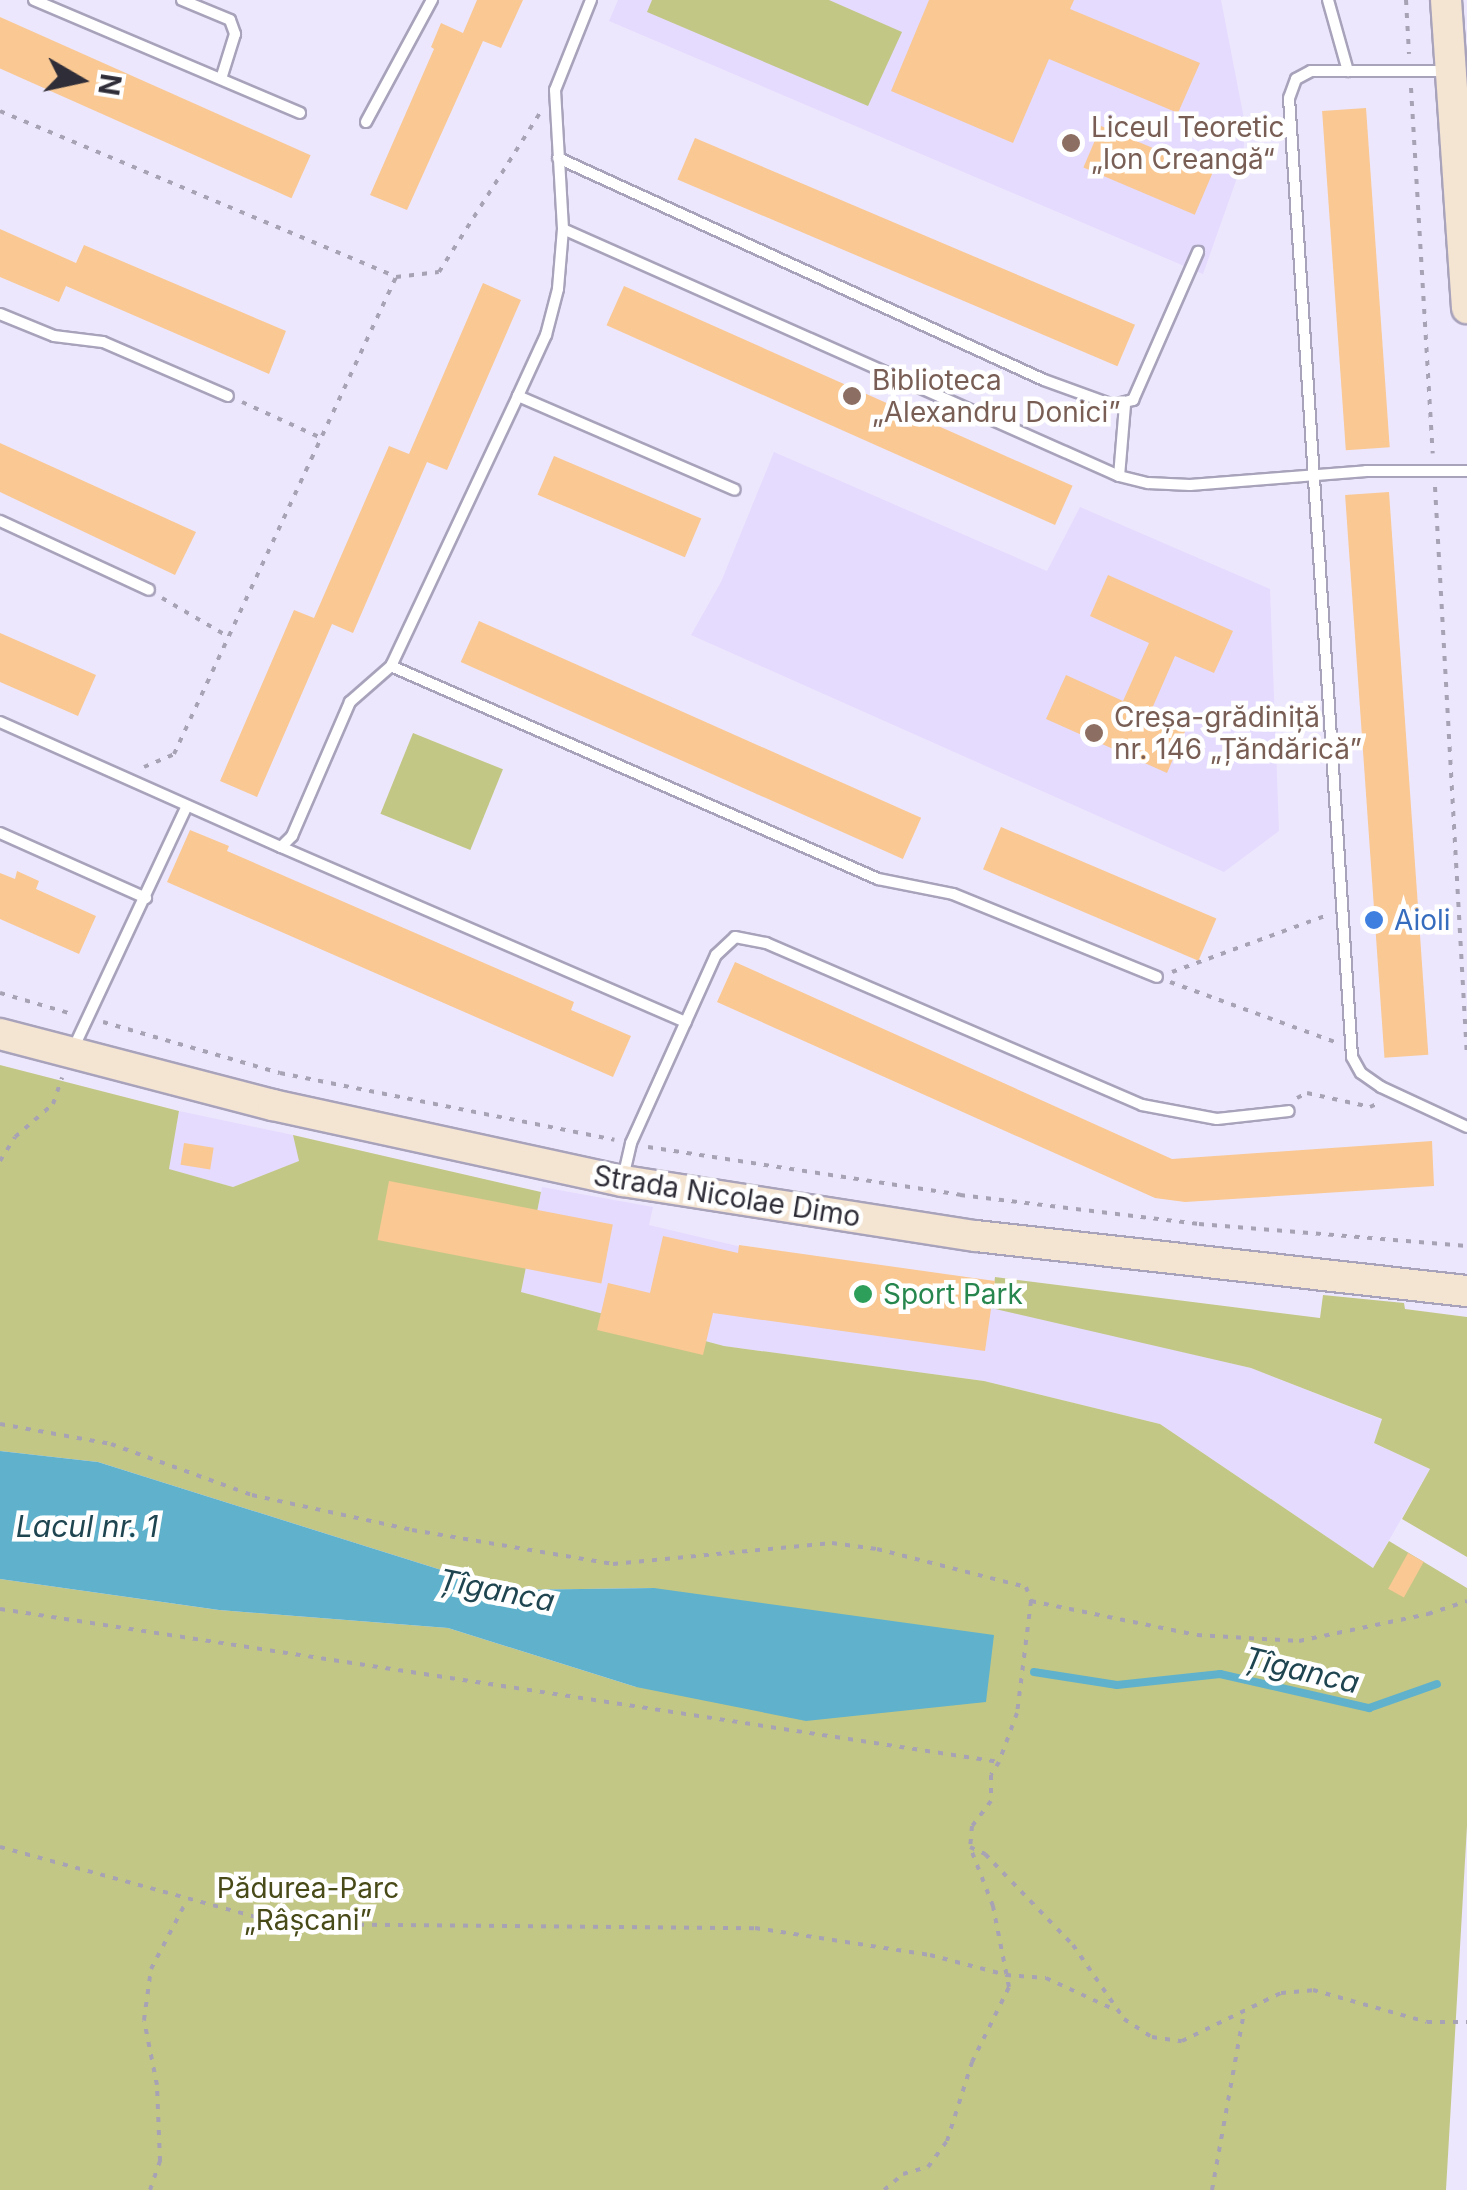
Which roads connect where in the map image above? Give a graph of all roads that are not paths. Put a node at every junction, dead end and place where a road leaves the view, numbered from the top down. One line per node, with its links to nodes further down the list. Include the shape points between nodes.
1 (34, 0): 9 (lane)
2 (182, 0): 9 (lane, via 230,20 235,34)
3 (432, 0): 11 (lane)
4 (591, 0): 12 (lane, via 555,90)
5 (1328, 0): 7 (lane)
6 (1446, 0): 8 (main road)
7 (1348, 70): 8 (lane); 21 (lane, via 1296,78 1289,98)
8 (1451, 70): 15 (main road)
9 (222, 80): 10 (lane)
10 (300, 113)
11 (366, 122)
12 (558, 158): 13 (lane); 19 (lane, via 1044,380)
13 (563, 229): 18 (lane, via 553,314); 22 (lane)
14 (1198, 252): 19 (lane, via 1139,388)
15 (1467, 308)
16 (0, 314): 17 (lane, via 54,336 103,342)
17 (228, 396)
18 (518, 396): 23 (lane); 26 (lane)
19 (1125, 405): 22 (lane)
20 (1467, 471): 21 (lane)
21 (1312, 473): 22 (lane, via 1190,485); 37 (lane, via 1351,1048 1361,1072)
22 (1120, 476)
23 (735, 490)
24 (0, 521): 25 (lane)
25 (149, 590)
26 (391, 666): 30 (lane, via 350,702 292,836); 32 (lane, via 878,879 953,894)
27 (0, 722): 28 (lane)
28 (188, 806): 30 (lane); 31 (lane)
29 (0, 832): 31 (lane)
30 (281, 847): 33 (lane)
31 (146, 898): 35 (lane)
32 (1156, 978)
33 (686, 1022): 36 (lane, via 721,947 748,936 1142,1105 1217,1119); 38 (lane, via 631,1144)
34 (0, 1034): 35 (main road, Strada Nicolae Dimo)
35 (71, 1054): 38 (main road, Strada Nicolae Dimo, via 421,1140)
36 (1288, 1111)
37 (1467, 1127)
38 (622, 1181): 39 (main road, Strada Nicolae Dimo, via 976,1236)
39 (1467, 1291)

